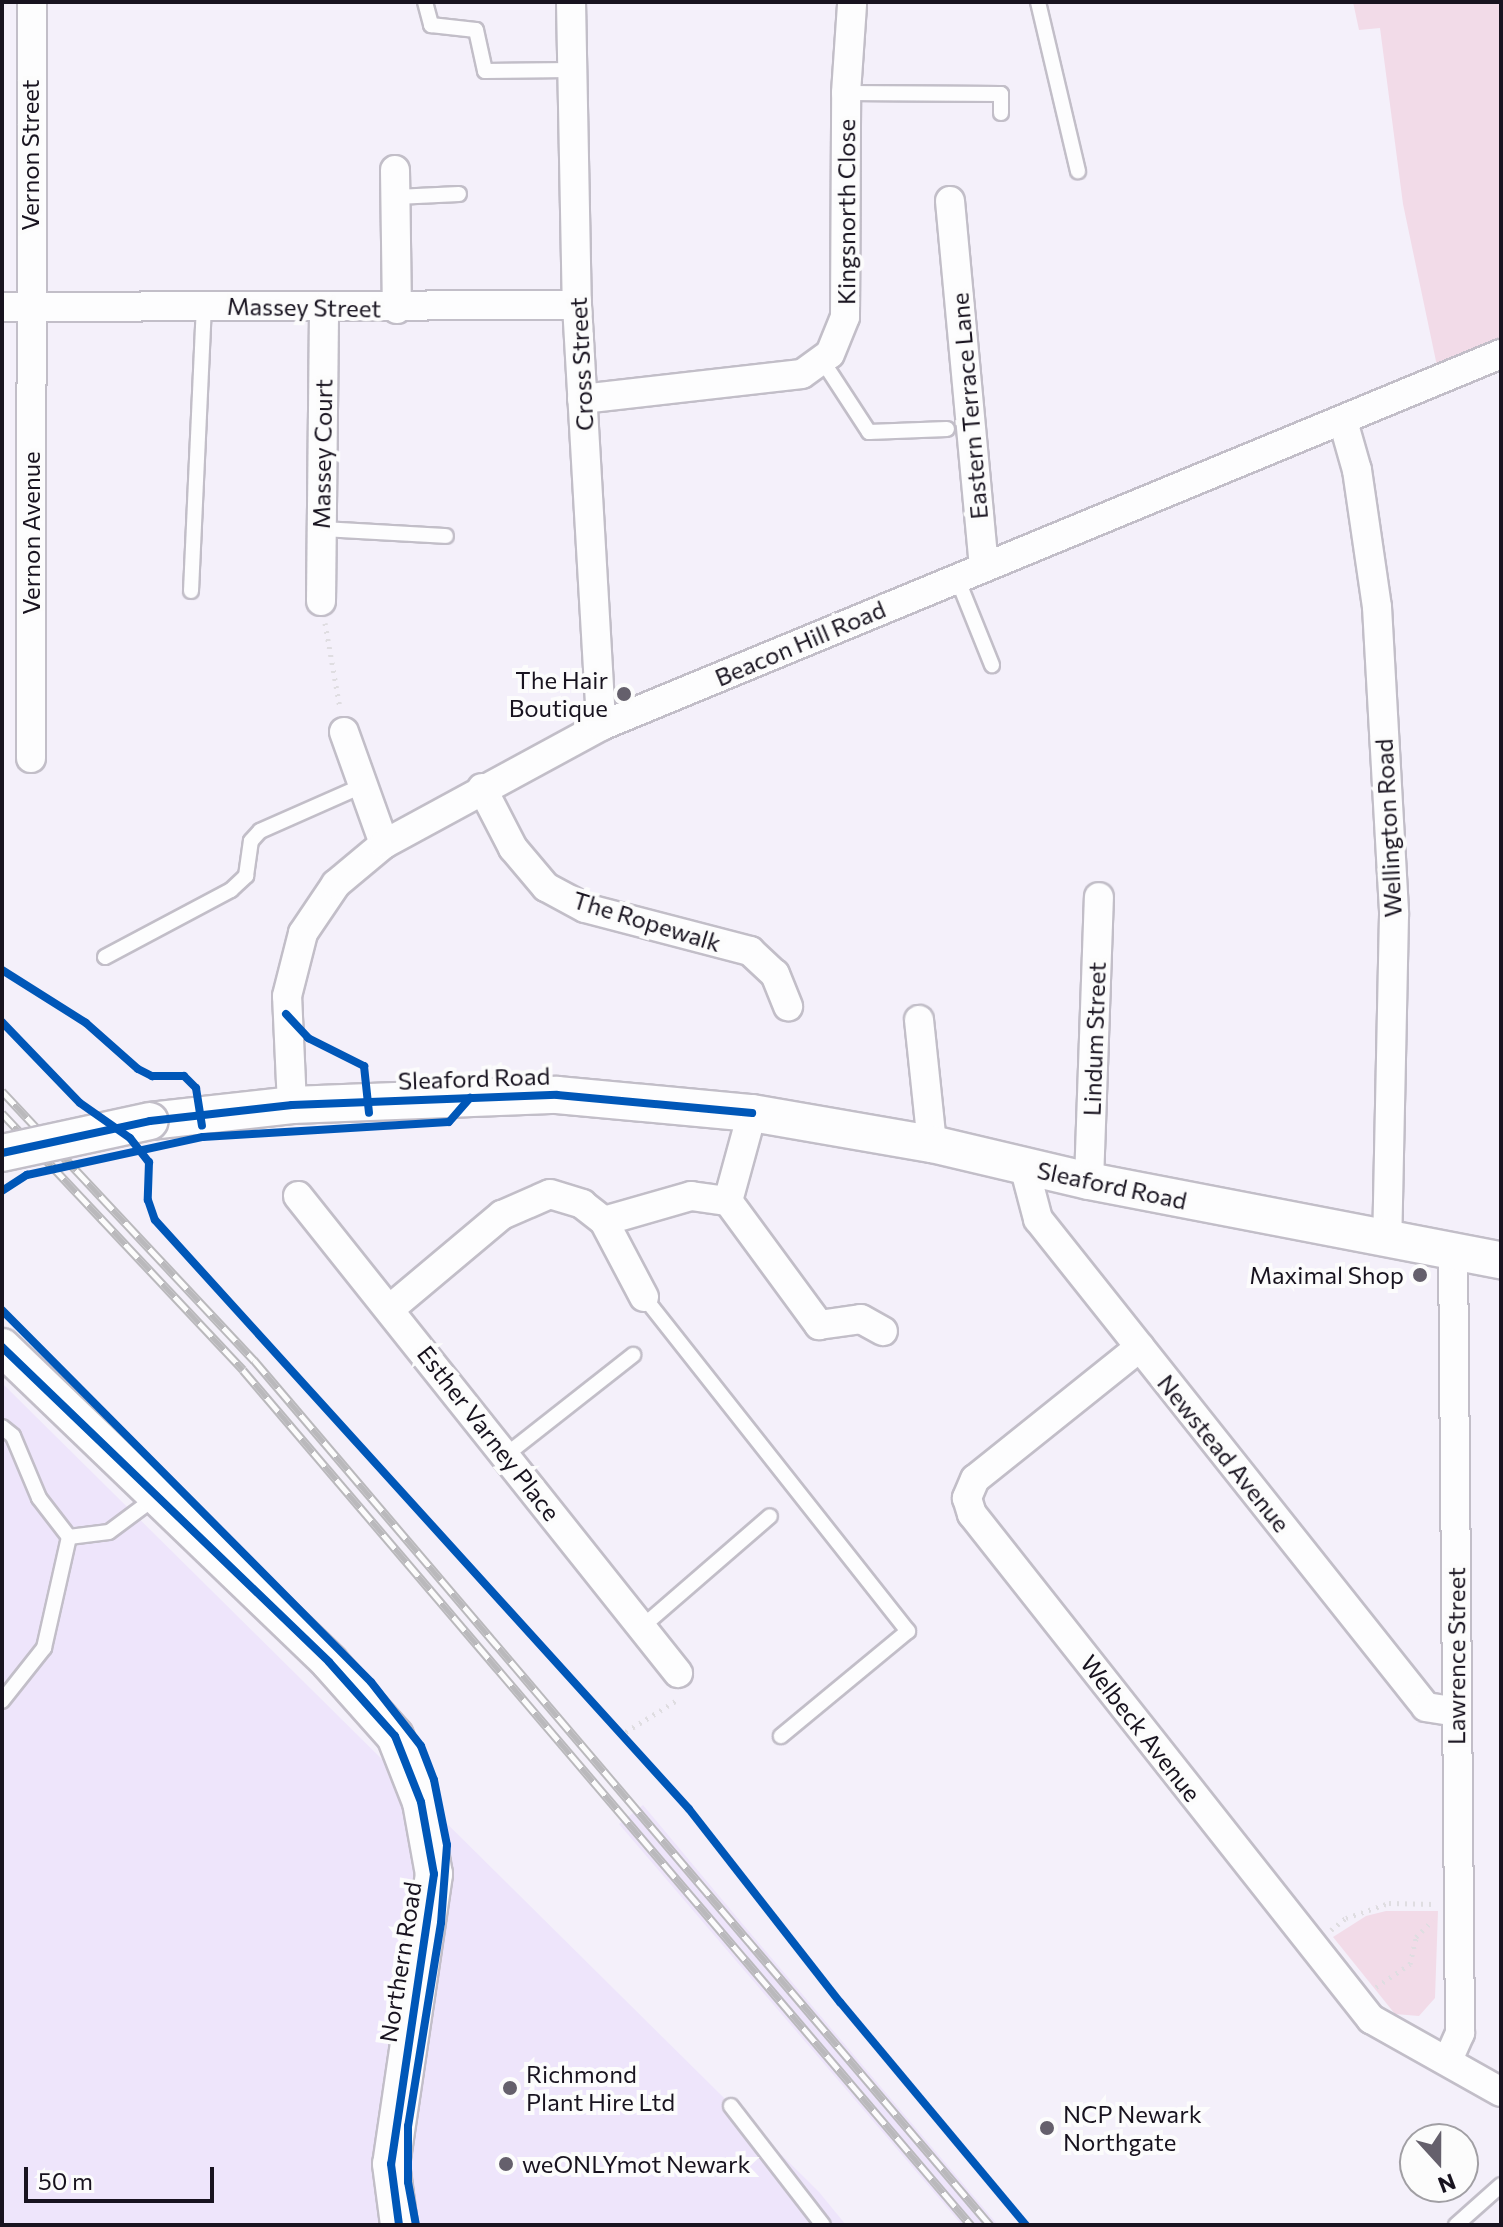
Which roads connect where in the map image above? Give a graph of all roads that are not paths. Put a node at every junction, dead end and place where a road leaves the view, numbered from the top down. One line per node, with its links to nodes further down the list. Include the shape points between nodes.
1 (32, 2): 17 (street, Vernon Street)
2 (425, 2): 6 (lane, via 431,25 476,30 485,71)
3 (571, 2): 6 (street, Cross Street)
4 (1038, 2): 9 (lane)
5 (852, 4): 7 (street, Kingsnorth Close)
6 (570, 70): 13 (street, Cross Street)
7 (846, 93): 8 (lane, via 1001,94); 20 (street, Kingsnorth Close, via 845,317 830,354)
8 (1001, 113)
9 (1078, 171)
10 (396, 183): 11 (lane); 18 (street)
11 (459, 194)
12 (950, 201): 26 (street, Eastern Terrace Lane)
13 (577, 305): 18 (street, Massey Street); 21 (street, Cross Street)
14 (204, 306): 16 (street, Massey Street); 17 (street, Massey Street); 28 (lane)
15 (2, 307): 17 (street, Massey Street)
16 (324, 307): 18 (street, Massey Street); 24 (street, Massey Court)
17 (31, 308): 33 (street, Vernon Avenue)
18 (397, 309)
19 (1501, 354): 22 (street, Beacon Hill Road)
20 (822, 360): 21 (street, via 802,374); 23 (lane, via 869,432)
21 (582, 399): 31 (street, Cross Street)
22 (1343, 421): 26 (street, Beacon Hill Road); 52 (street, Wellington Road, via 1357,470 1377,607 1392,884)
23 (947, 429)
24 (321, 529): 25 (lane); 29 (street, Massey Court)
25 (446, 536)
26 (984, 566): 27 (street, Beacon Hill Road)
27 (957, 578): 30 (lane); 31 (street, Beacon Hill Road)
28 (191, 591)
29 (321, 601)
30 (992, 665)
31 (601, 726): 35 (street, Beacon Hill Road)
32 (344, 732): 34 (street)
33 (31, 758)
34 (362, 786): 36 (street); 38 (lane, via 260,831 251,841 246,876 231,890)
35 (482, 788): 36 (street, Beacon Hill Road); 39 (street, The Ropewalk, via 513,848 546,887 585,908 750,951 775,974)
36 (384, 844): 41 (street, Beacon Hill Road, via 336,884 303,933 287,996)
37 (1099, 897): 48 (street, Lindum Street)
38 (105, 957)
39 (788, 1007)
40 (919, 1020): 44 (street)
41 (292, 1105): 42 (street, Sleaford Road, via 557,1095); 43 (street, Sleaford Road, bridge)
42 (752, 1113): 44 (street, Sleaford Road); 50 (street)
43 (71, 1135): 45 (street, Sleaford Road, bridge); 47 (street, bridge, via 28,1164)
44 (932, 1144): 46 (street, Sleaford Road)
45 (2, 1153)
46 (1024, 1166): 48 (street, Sleaford Road); 59 (street, Newstead Avenue, via 1038,1219)
47 (2, 1172)
48 (1089, 1181): 52 (street, Sleaford Road)
49 (298, 1196): 56 (street, Esther Varney Place)
50 (728, 1201): 51 (street, via 691,1196); 57 (street, via 819,1325 861,1319)
51 (604, 1221): 55 (street); 56 (street, via 582,1204 550,1194 502,1215)
52 (1387, 1239): 53 (street, Sleaford Road)
53 (1453, 1250): 54 (street, Sleaford Road); 69 (street, Lawrence Street)
54 (1501, 1260)
55 (644, 1297): 70 (lane, via 908,1631)
56 (391, 1308): 62 (street, Esther Varney Place)
57 (883, 1331)
58 (2, 1347): 63 (street, Northern Road)
59 (1140, 1347): 69 (street, Newstead Avenue, via 1426,1707); 71 (street, Welbeck Avenue, via 975,1479 967,1498 972,1514 1358,2003 1384,2030)
60 (633, 1355): 62 (lane)
61 (2, 1427): 65 (lane, via 13,1436 39,1498)
62 (506, 1455): 66 (street, Esther Varney Place)
63 (156, 1497): 65 (lane, via 109,1532); 75 (street, Northern Road, via 329,1662 395,1736 421,1802 434,1874 391,2164)
64 (770, 1516): 66 (lane)
65 (69, 1537): 68 (lane, via 44,1648)
66 (642, 1627): 67 (street, Esther Varney Place)
67 (678, 1673)
68 (2, 1701)
69 (1456, 1712): 71 (street, Lawrence Street, via 1460,2033)
70 (781, 1736)
71 (1448, 2060): 72 (street, Welbeck Avenue)
72 (1501, 2092)
73 (731, 2106): 76 (lane)
74 (1501, 2185): 77 (lane)
75 (399, 2225)
76 (823, 2225)
77 (1456, 2225)

